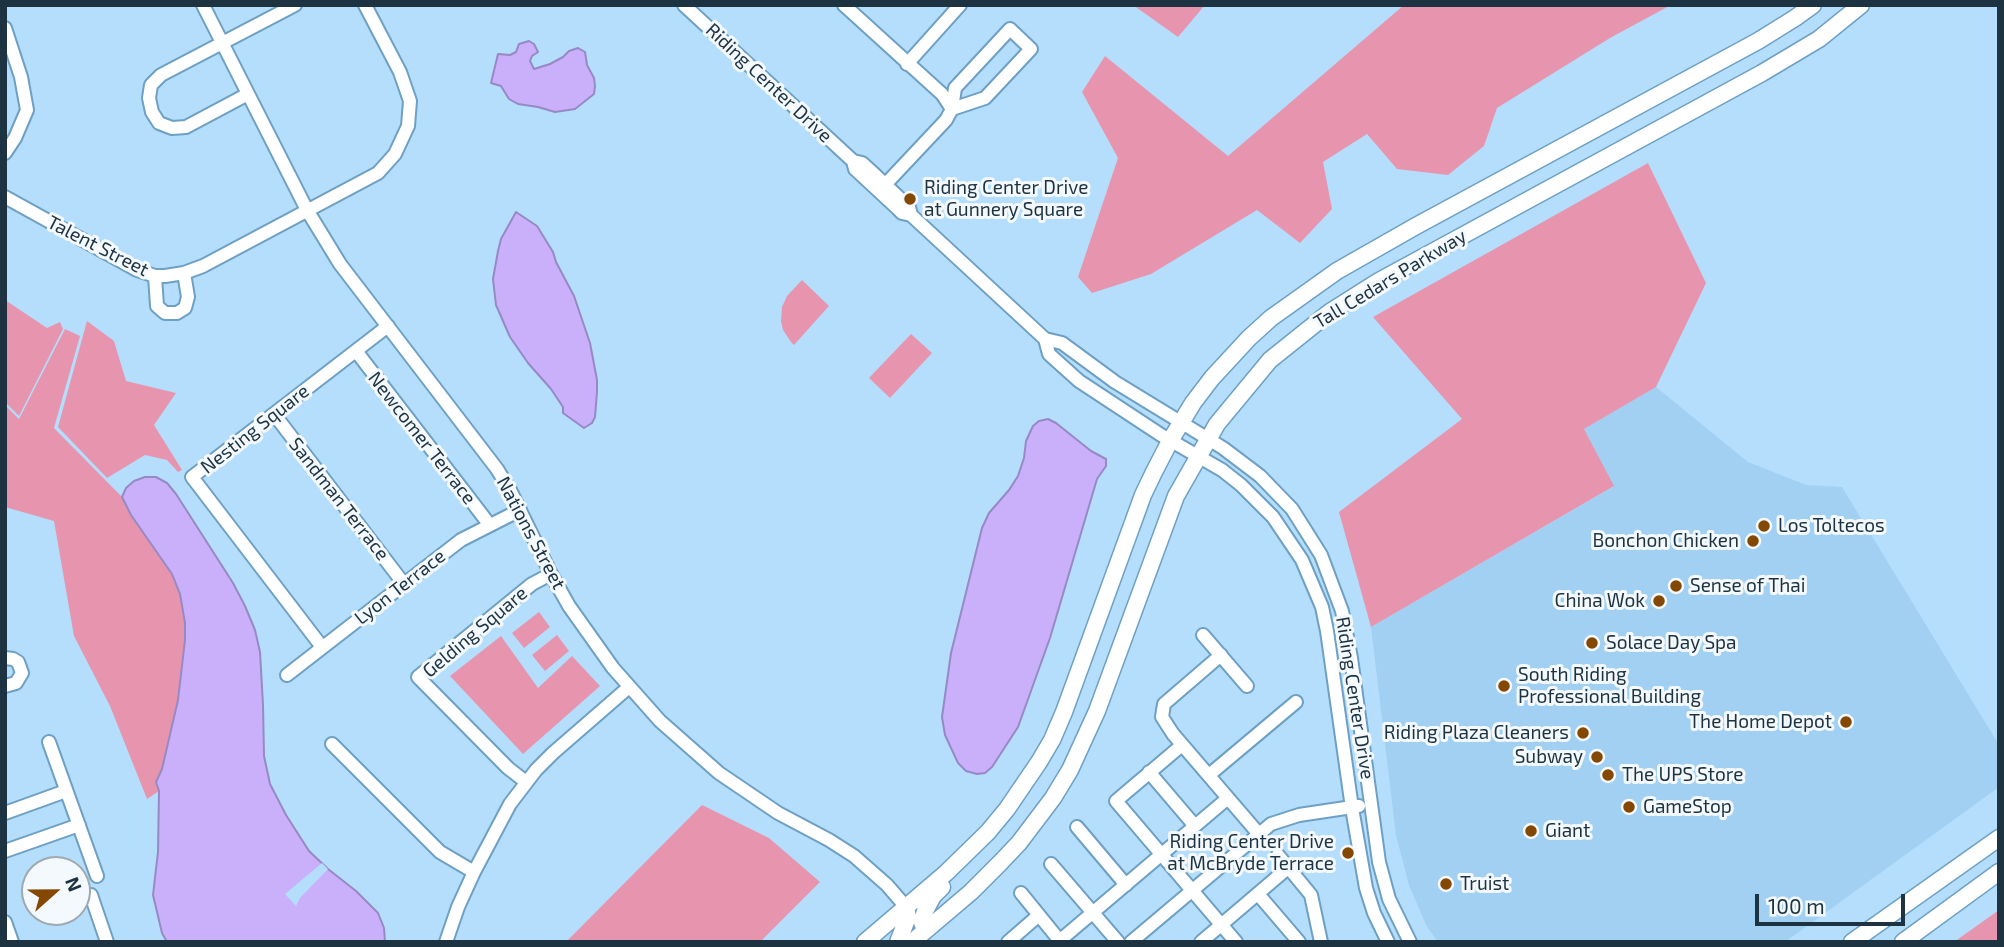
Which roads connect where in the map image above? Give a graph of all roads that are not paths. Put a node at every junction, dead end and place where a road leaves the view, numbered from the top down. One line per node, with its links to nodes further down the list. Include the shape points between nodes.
1 (203, 5): 10 (street, Nations Street)
2 (295, 5): 10 (street)
3 (365, 5): 18 (street, Talent Street, via 400,72 410,101 408,126 395,154 377,173)
4 (684, 5): 15 (street, Riding Center Drive)
5 (844, 5): 11 (street)
6 (960, 5): 11 (street)
7 (1813, 5): 26 (main road, Tall Cedars Parkway, via 1758,41 1337,271 1250,338)
8 (1861, 5): 27 (main road, Tall Cedars Parkway, via 1819,39 1762,73 1404,267 1330,312 1270,360)
9 (5, 28): 14 (street, via 27,110)
10 (222, 43): 12 (street, Nations Street); 12 (street, via 161,75 151,85 152,112 159,123 186,127)
11 (907, 64): 13 (street, via 942,94)
12 (248, 94): 18 (street, Nations Street)
13 (952, 109): 13 (street, via 985,98 1031,49 1010,29 956,88); 16 (street)
14 (5, 153)
15 (853, 161): 16 (street, Riding Center Drive, via 862,163); 19 (street, Riding Center Drive, via 855,169 902,213)
16 (883, 186): 19 (street, Riding Center Drive, via 909,206)
17 (5, 197): 21 (street, Talent Street)
18 (307, 210): 20 (street, Talent Street, via 204,267); 22 (street, Nations Street, via 340,264)
19 (912, 215): 23 (street, Riding Center Drive)
20 (184, 273): 21 (street, Talent Street); 21 (street, via 188,297 185,308 177,313 165,313 157,306)
21 (155, 276)
22 (388, 326): 24 (street, Nesting Square); 30 (street, Nations Street, via 498,469)
23 (1045, 338): 26 (street, Riding Center Drive, via 1062,343); 28 (street, Riding Center Drive, via 1049,354 1059,364)
24 (356, 351): 25 (street, Nesting Square); 31 (street, Newcomer Terrace)
25 (274, 414): 33 (street, Sandman Terrace); 35 (street, Nesting Square, via 192,477)
26 (1181, 422): 27 (street, Riding Center Drive); 28 (main road, Tall Cedars Parkway)
27 (1208, 438): 29 (main road, Tall Cedars Parkway); 51 (street, Riding Center Drive, via 1275,490 1321,555 1346,630)
28 (1170, 441): 29 (street, Riding Center Drive); 60 (main road, Tall Cedars Parkway, via 1143,495 1052,740 1007,809)
29 (1198, 456): 52 (street, Riding Center Drive, via 1241,485 1265,509 1288,537 1313,583 1327,631); 78 (main road, Tall Cedars Parkway, via 1176,496 1097,711 1070,770 1038,819)
30 (520, 510): 31 (street, Lyon Terrace); 32 (street, Nations Street)
31 (489, 524): 33 (street, Lyon Terrace)
32 (551, 574): 40 (street, Nations Street, via 593,642); 48 (street, Gelding Square, via 532,584 418,677)
33 (404, 584): 35 (street, Lyon Terrace)
34 (1203, 635): 36 (street)
35 (322, 647): 38 (street, Lyon Terrace)
36 (1221, 655): 41 (street); 45 (street, via 1163,708 1165,724)
37 (5, 658): 39 (street, via 21,668 20,679)
38 (287, 675)
39 (8, 686)
40 (629, 687): 48 (street); 73 (street, Nations Street, via 719,773 854,856)
41 (1247, 687)
42 (1296, 702): 47 (street)
43 (49, 741): 49 (street)
44 (332, 744): 65 (street, via 440,852)
45 (1182, 745): 46 (street); 47 (street)
46 (1149, 772): 55 (street); 61 (street, via 1116,801)
47 (1209, 775): 50 (street)
48 (526, 782): 65 (street, via 497,825)
49 (66, 791): 53 (street); 54 (street)
50 (1228, 798): 55 (street); 57 (street)
51 (1371, 804): 52 (street); 94 (street, Riding Center Drive, via 1385,886)
52 (1352, 808): 57 (street, via 1288,818); 93 (street, Riding Center Drive, via 1366,888)
53 (5, 813)
54 (79, 825): 59 (street); 67 (street)
55 (1195, 826): 61 (street)
56 (1077, 827): 68 (street)
57 (1258, 833): 69 (street)
58 (1999, 838): 95 (main road)
59 (5, 851)
60 (970, 851): 73 (main road, Tall Cedars Parkway); 78 (main road, via 967,865 930,901 923,916 923,927)
61 (1162, 855): 68 (street); 69 (street)
62 (1278, 855): 64 (street)
63 (1051, 864): 74 (street)
64 (1289, 867): 71 (street); 92 (street, via 1311,895)
65 (474, 872): 82 (street)
66 (1999, 872): 96 (main road)
67 (97, 876)
68 (1126, 885): 74 (street)
69 (1192, 890): 77 (street); 88 (street)
70 (1021, 893): 75 (street)
71 (1258, 894): 77 (street); 91 (street)
72 (91, 895): 81 (street)
73 (906, 908): 83 (main road, Tall Cedars Parkway); 84 (main road, via 907,924)
74 (1093, 913): 79 (street); 87 (street)
75 (1039, 915): 79 (street); 86 (street)
76 (5, 922): 80 (street)
77 (1221, 924): 89 (street); 90 (street)
78 (930, 936): 85 (main road, Tall Cedars Parkway)
79 (1059, 941)
80 (12, 942)
81 (107, 942)
82 (446, 942)
83 (865, 942)
84 (898, 942)
85 (912, 942)
86 (1008, 942)
87 (1118, 942)
88 (1131, 942)
89 (1201, 942)
90 (1236, 942)
91 (1299, 942)
92 (1321, 942)
93 (1388, 942)
94 (1410, 942)
95 (1852, 942)
96 (1903, 942)

